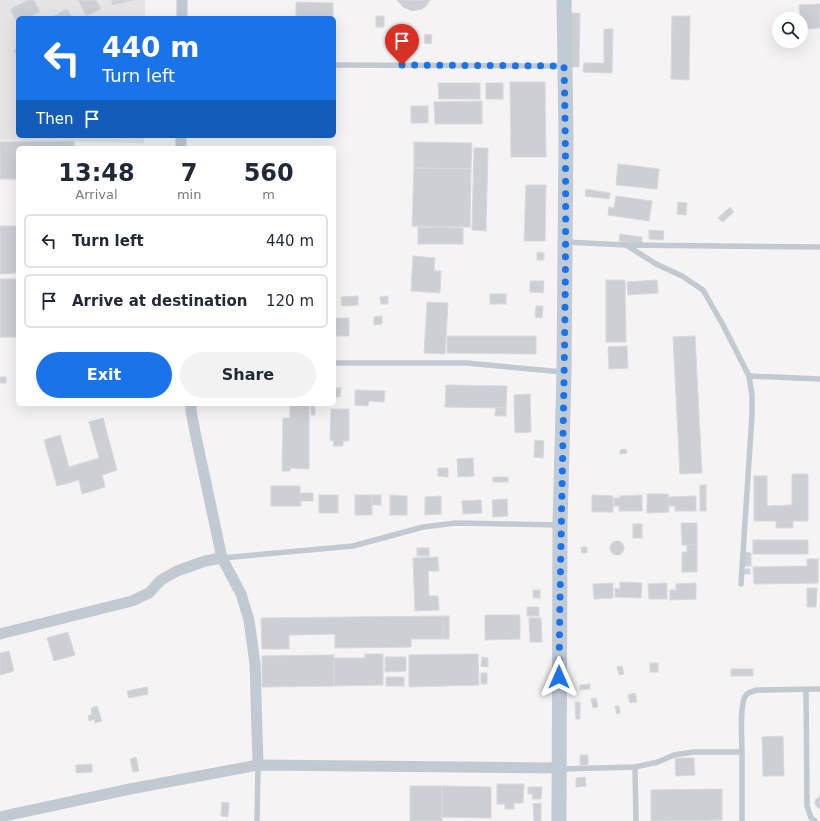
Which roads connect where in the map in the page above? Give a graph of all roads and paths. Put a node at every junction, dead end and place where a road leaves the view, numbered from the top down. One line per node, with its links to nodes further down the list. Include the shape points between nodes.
1 (182, 0): 3 (street)
2 (564, 0): 5 (street)
3 (182, 16)
4 (336, 65): 5 (lane)
5 (564, 66): 6 (street)
6 (565, 242): 7 (lane); 10 (street)
7 (626, 245): 8 (lane); 11 (lane, via 703,290)
8 (820, 247)
9 (336, 363): 10 (lane, via 466,363)
10 (564, 372): 14 (street)
11 (749, 376): 12 (lane); 16 (lane, via 752,415)
12 (820, 379)
13 (191, 406): 15 (street)
14 (560, 525): 15 (lane, via 456,524 423,527 353,546); 23 (street)
15 (222, 558): 17 (street, via 204,561 177,571 162,580 149,593 132,601); 21 (street, via 241,594 249,620 255,664)
16 (741, 584)
17 (0, 634)
18 (820, 689): 19 (lane)
19 (806, 690): 20 (lane, via 757,690 746,695 742,714); 29 (lane, via 807,806 811,818)
20 (742, 752): 22 (lane, via 693,752); 28 (lane)
21 (258, 765): 23 (street); 24 (street); 25 (lane)
22 (635, 767): 23 (lane); 27 (lane)
23 (559, 768): 26 (street)
24 (0, 817)
25 (257, 821)
26 (559, 821)
27 (636, 821)
28 (742, 821)
29 (815, 821)

